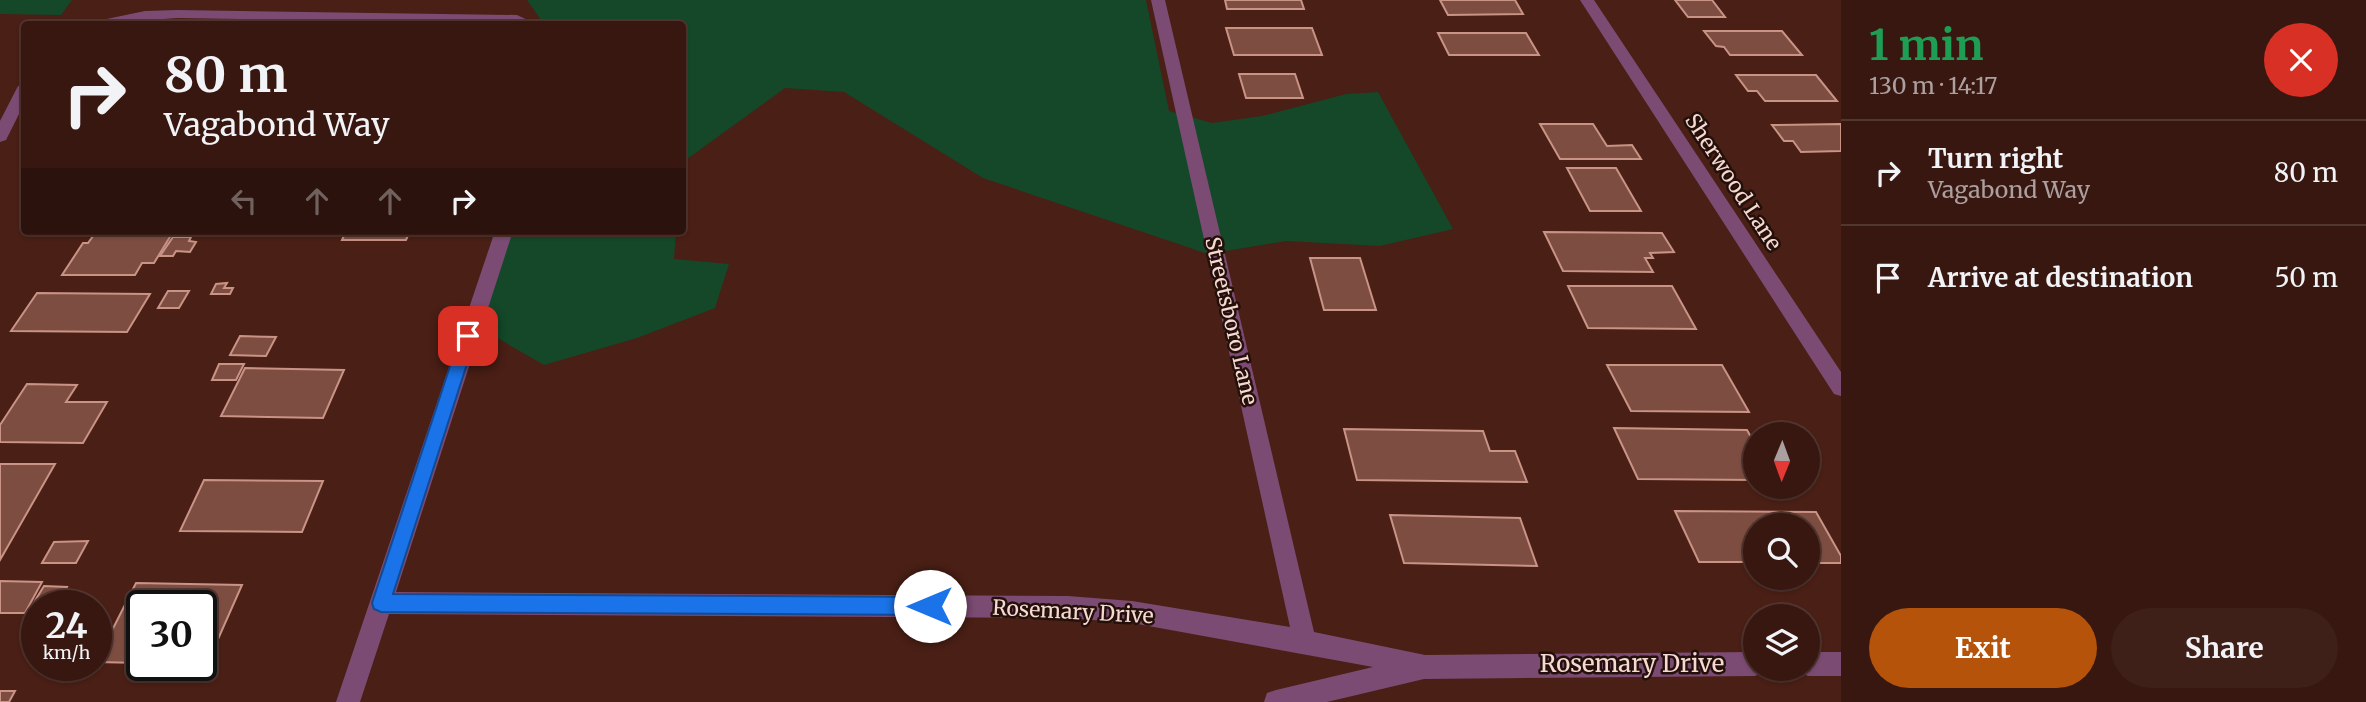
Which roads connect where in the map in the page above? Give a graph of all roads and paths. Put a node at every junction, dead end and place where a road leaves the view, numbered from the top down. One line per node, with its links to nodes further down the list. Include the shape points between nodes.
1 (1158, 0): 10 (street, Streetsboro Lane)
2 (1587, 0): 8 (street, Sherwood Lane)
3 (116, 21): 4 (street, via 177,14)
4 (522, 21)
5 (21, 96): 6 (street)
6 (0, 136)
7 (503, 235): 9 (street)
8 (1841, 388)
9 (381, 603): 10 (street, Rosemary Drive, via 1068,607 1132,612); 16 (street)
10 (1305, 641): 14 (street, Rosemary Drive)
11 (1743, 664): 14 (street, Rosemary Drive)
12 (1820, 664): 13 (street)
13 (1841, 664)
14 (1425, 667): 15 (street, Rosemary Drive)
15 (1311, 699): 17 (street, Rosemary Drive)
16 (348, 702)
17 (1276, 702)

